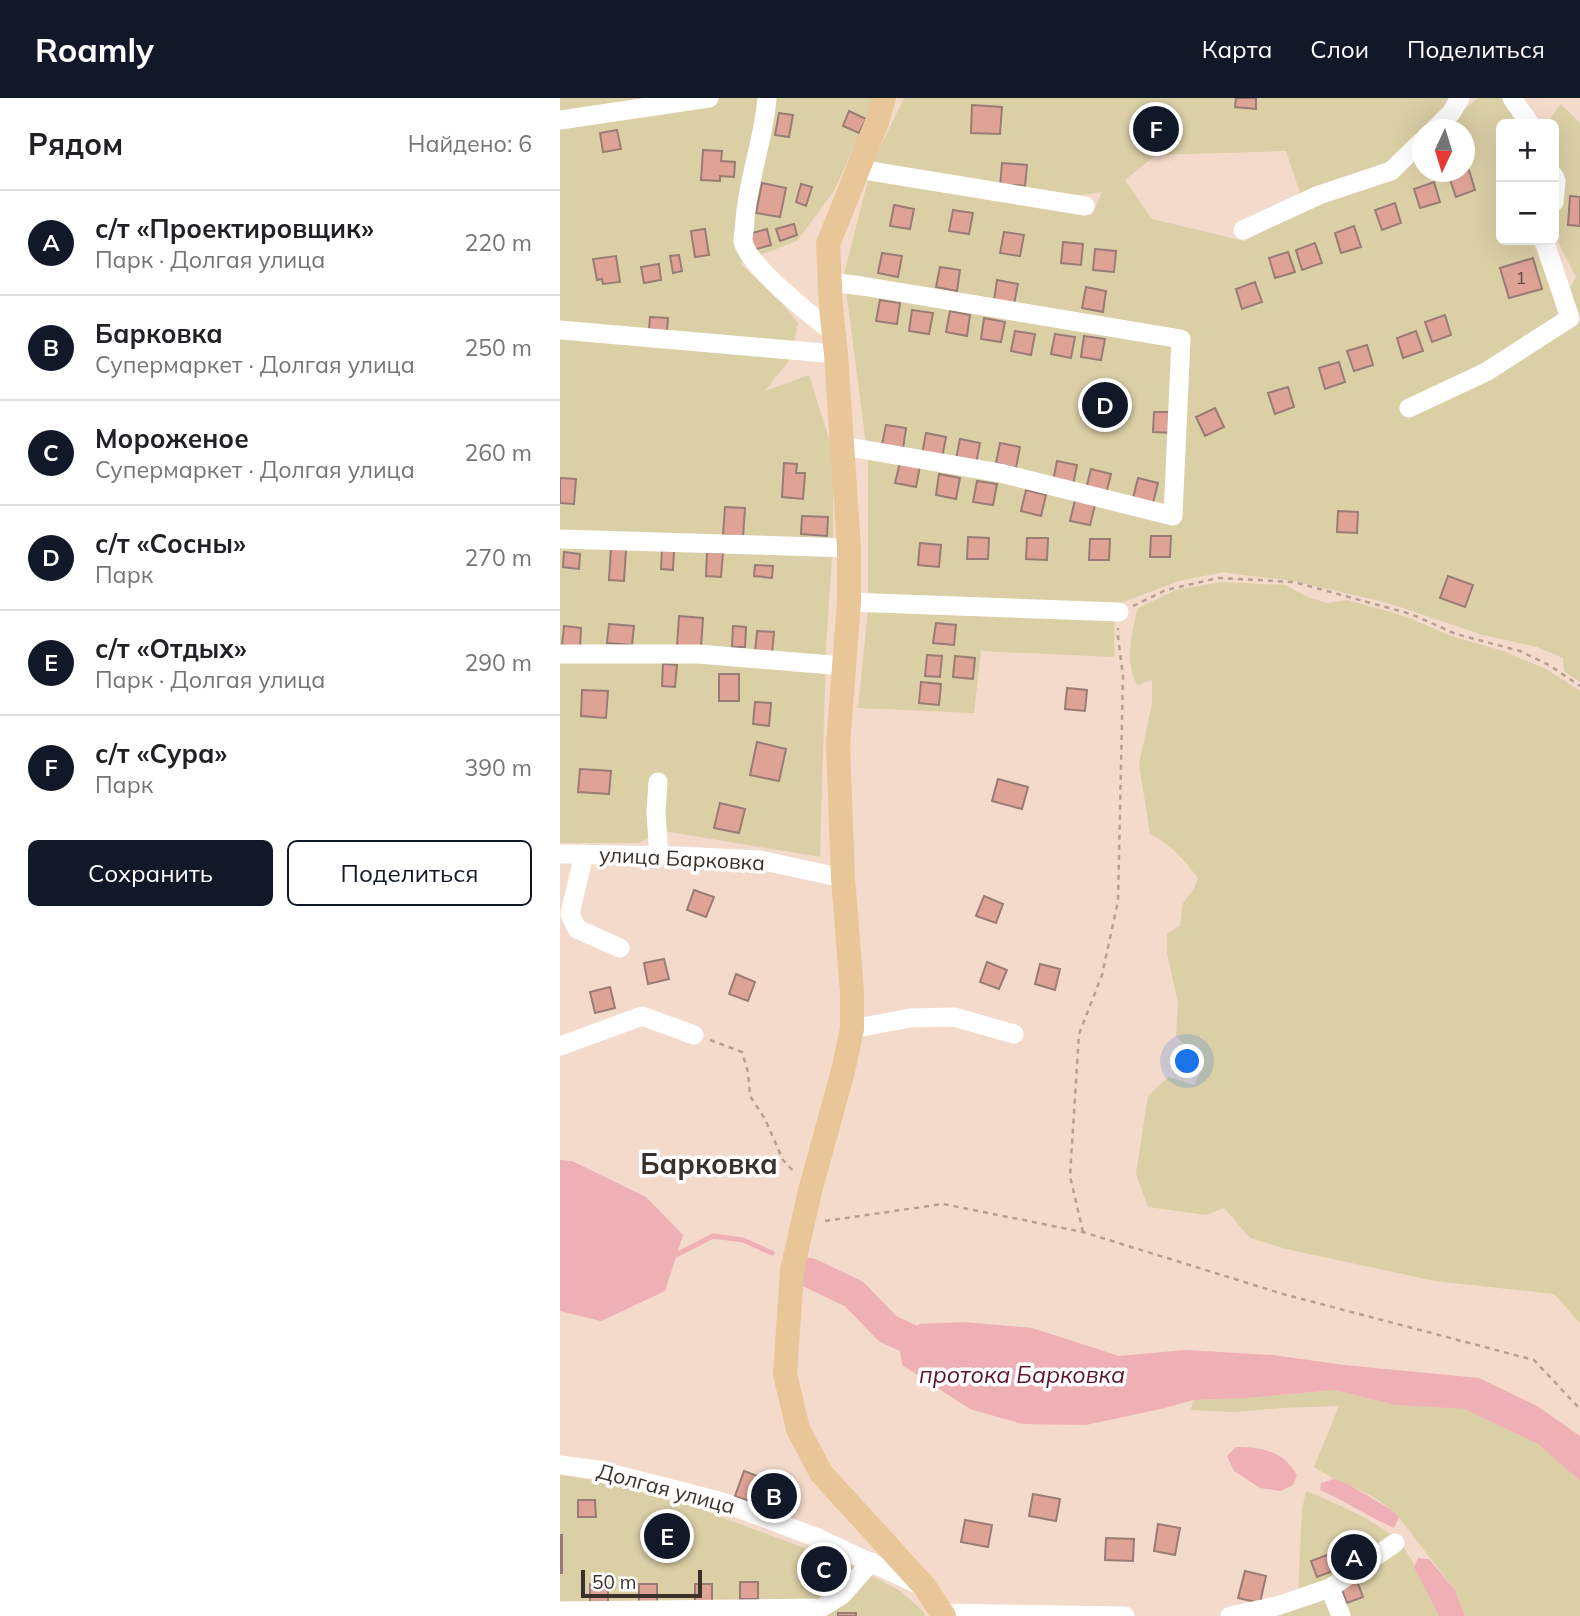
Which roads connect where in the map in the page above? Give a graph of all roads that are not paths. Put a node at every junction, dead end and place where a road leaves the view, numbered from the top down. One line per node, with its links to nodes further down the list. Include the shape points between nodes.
1 (709, 98): 6 (street)
2 (767, 98): 17 (street, via 743,242 749,257)
3 (884, 98): 11 (main road)
4 (1460, 98): 7 (street)
5 (1512, 98): 8 (street)
6 (687, 100): 9 (street)
7 (1445, 119)
8 (1527, 119)
9 (560, 120)
10 (1412, 151): 13 (street, via 1391,171 1319,195)
11 (858, 169): 12 (street); 15 (main road, via 828,244)
12 (1085, 206)
13 (1243, 230)
14 (1546, 245): 18 (street, via 1570,318 1486,372)
15 (830, 282): 17 (main road); 19 (street, via 1181,339 1174,516 1000,473)
16 (560, 330): 17 (street)
17 (835, 343): 19 (main road)
18 (1409, 408)
19 (843, 446): 21 (main road)
20 (560, 539): 21 (street)
21 (849, 548): 22 (main road)
22 (849, 602): 23 (street); 25 (main road)
23 (1119, 612)
24 (560, 654): 25 (street, via 698,653)
25 (844, 666): 30 (main road, via 838,745)
26 (658, 782): 29 (street)
27 (560, 854): 28 (street, улица Барковка)
28 (584, 854): 29 (street, улица Барковка); 31 (street, via 570,914 578,929)
29 (659, 856): 30 (street, улица Барковка, via 760,860)
30 (843, 878): 32 (main road)
31 (620, 948)
32 (852, 1029): 33 (street, via 910,1018 954,1017); 39 (main road, via 792,1271 785,1374 798,1429 821,1473)
33 (1014, 1034)
34 (694, 1035): 35 (street, via 642,1016)
35 (560, 1046)
36 (560, 1465): 38 (street, Долгая улица, via 598,1470 719,1501)
37 (1395, 1543): 40 (street)
38 (871, 1562): 39 (street, Долгая улица); 41 (street, via 842,1595 821,1608)
39 (925, 1587): 42 (main road)
40 (1330, 1588): 44 (street); 45 (street)
41 (560, 1611)
42 (944, 1615): 43 (street)
43 (1125, 1616)
44 (1230, 1616)
45 (1341, 1616)

